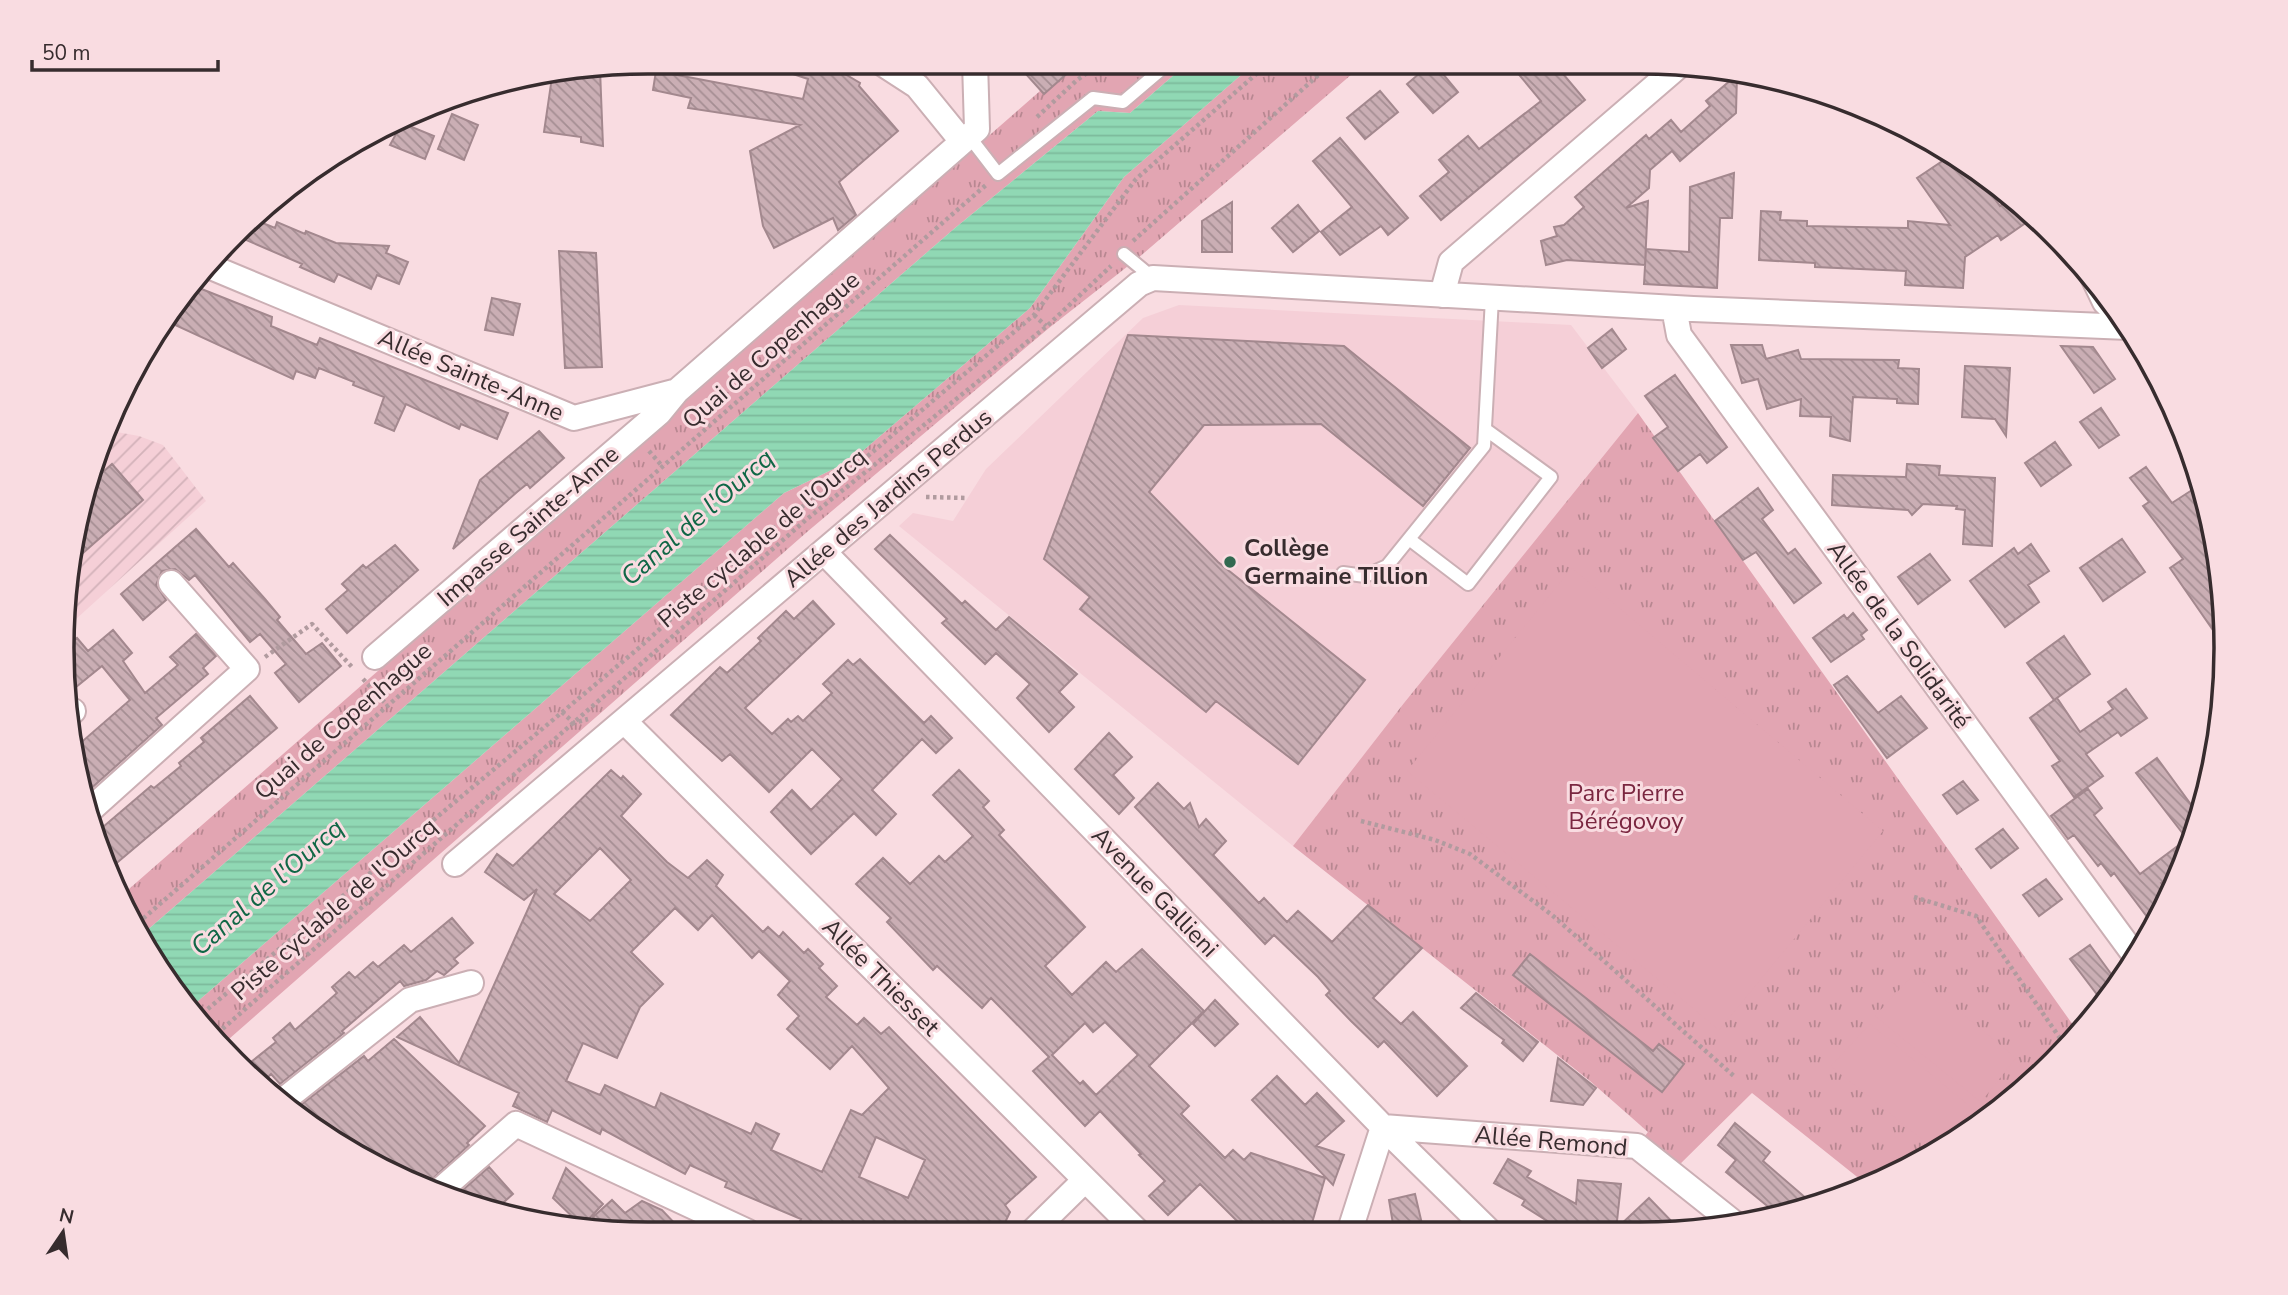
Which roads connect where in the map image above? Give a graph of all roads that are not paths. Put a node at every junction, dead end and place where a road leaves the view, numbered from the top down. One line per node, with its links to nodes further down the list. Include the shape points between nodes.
1 (898, 74): 5 (street)
2 (974, 74): 5 (street)
3 (1156, 74): 5 (lane, via 1123,102 1093,98 998,174)
4 (1668, 75): 9 (street, via 1451,262)
5 (969, 135): 15 (street, Allée Sainte-Anne)
6 (1124, 254): 8 (lane)
7 (216, 269): 15 (street, Allée Sainte-Anne, via 574,418)
8 (1153, 278): 9 (street); 18 (street, Allée des Jardins Perdus, via 1139,284)
9 (1442, 295): 11 (street)
10 (2094, 296): 13 (street, via 2082,318)
11 (1492, 298): 12 (street); 16 (lane)
12 (1674, 308): 13 (street); 25 (street, Allée de la Solidarité, via 1679,335)
13 (2068, 325): 14 (street)
14 (2116, 327)
15 (677, 391): 21 (street, Impasse Sainte-Anne, via 659,413)
16 (1485, 429): 17 (lane, via 1484,446); 17 (lane, via 1551,477 1468,584)
17 (1409, 539): 19 (lane, via 1387,566 1365,576)
18 (824, 552): 22 (street, Allée des Jardins Perdus); 28 (street, Avenue Gallieni)
19 (1343, 573)
20 (171, 583): 23 (street, via 247,670)
21 (374, 657)
22 (625, 722): 24 (street, Allée des Jardins Perdus); 29 (street, Allée Thiesset)
23 (96, 805)
24 (455, 864)
25 (2129, 948)
26 (471, 983): 27 (street, via 410,1000)
27 (289, 1095)
28 (1383, 1127): 31 (street, Allée Remond, via 1637,1146); 35 (street); 36 (street, Avenue Gallieni)
29 (1085, 1180): 33 (street); 34 (street, Allée Thiesset)
30 (446, 1185): 32 (street, via 516,1124)
31 (1724, 1215)
32 (727, 1222)
33 (1042, 1222)
34 (1128, 1222)
35 (1353, 1222)
36 (1480, 1222)

